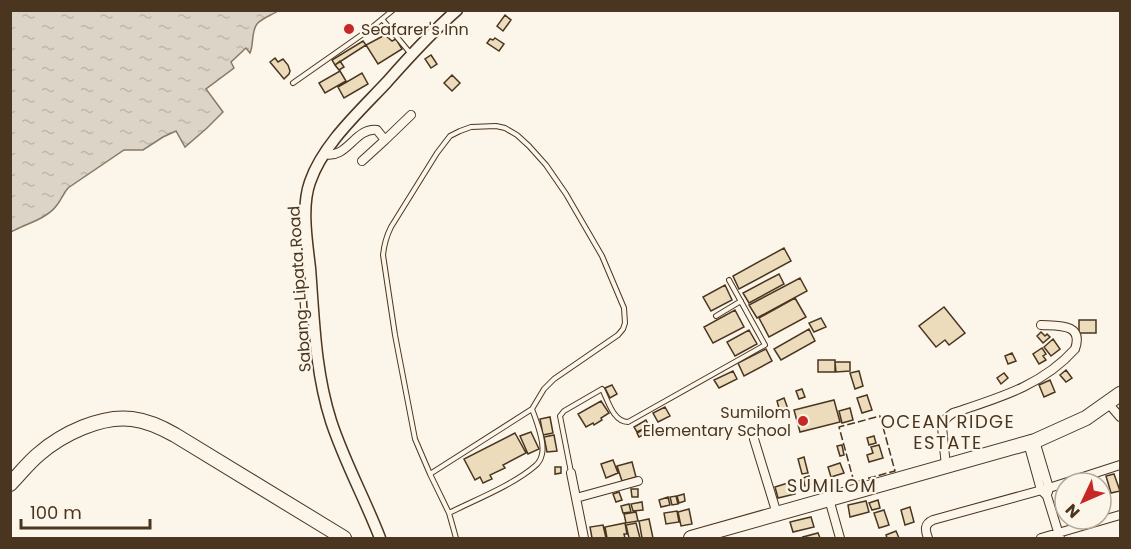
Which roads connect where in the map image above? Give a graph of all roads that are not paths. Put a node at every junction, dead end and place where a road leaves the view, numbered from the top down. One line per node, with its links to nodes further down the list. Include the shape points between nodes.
1 (393, 10): 3 (lane)
2 (457, 10): 4 (main road, Sabang-Lipata Road)
3 (382, 19): 4 (lane); 5 (lane)
4 (412, 55): 8 (main road, Sabang-Lipata Road)
5 (293, 83)
6 (411, 115): 7 (street)
7 (385, 140): 8 (street, via 377,130 367,130 342,152); 9 (street)
8 (324, 154): 34 (main road, Sabang-Lipata Road, via 309,183 306,206 318,365 332,423)
9 (362, 161)
10 (729, 280): 11 (lane)
11 (741, 301): 12 (lane); 22 (lane, via 765,345 628,422 617,418 602,388 564,411 561,416)
12 (716, 315)
13 (1041, 325): 21 (street, via 1072,329 1076,333 1076,349 1026,387 947,417 942,427)
14 (1120, 394): 15 (highway)
15 (1108, 403): 17 (street); 19 (highway, via 1086,418)
16 (532, 409): 23 (lane); 23 (lane, via 554,379 623,329 626,317 602,256 546,165 505,128 471,127 450,136 437,153 391,227 384,246 395,335 415,439); 29 (lane, via 543,450 539,462 521,476)
17 (1120, 417)
18 (754, 439): 30 (street)
19 (1031, 442): 21 (highway); 26 (street)
20 (1120, 465): 26 (street)
21 (946, 466): 28 (highway)
22 (571, 473): 27 (street)
23 (430, 474): 29 (lane)
24 (638, 481): 27 (street)
25 (10, 484): 33 (highway, via 38,454 63,436 86,426 129,418 164,429)
26 (1046, 491): 32 (street); 39 (street, via 933,520 926,526)
27 (576, 498): 36 (street)
28 (829, 499): 30 (highway); 38 (street)
29 (448, 513): 35 (lane)
30 (777, 514): 37 (highway)
31 (1120, 515): 32 (street)
32 (1059, 536): 40 (street)
33 (344, 538)
34 (380, 538)
35 (456, 538)
36 (584, 538)
37 (698, 538)
38 (840, 538)
39 (928, 538)
40 (1041, 538)

